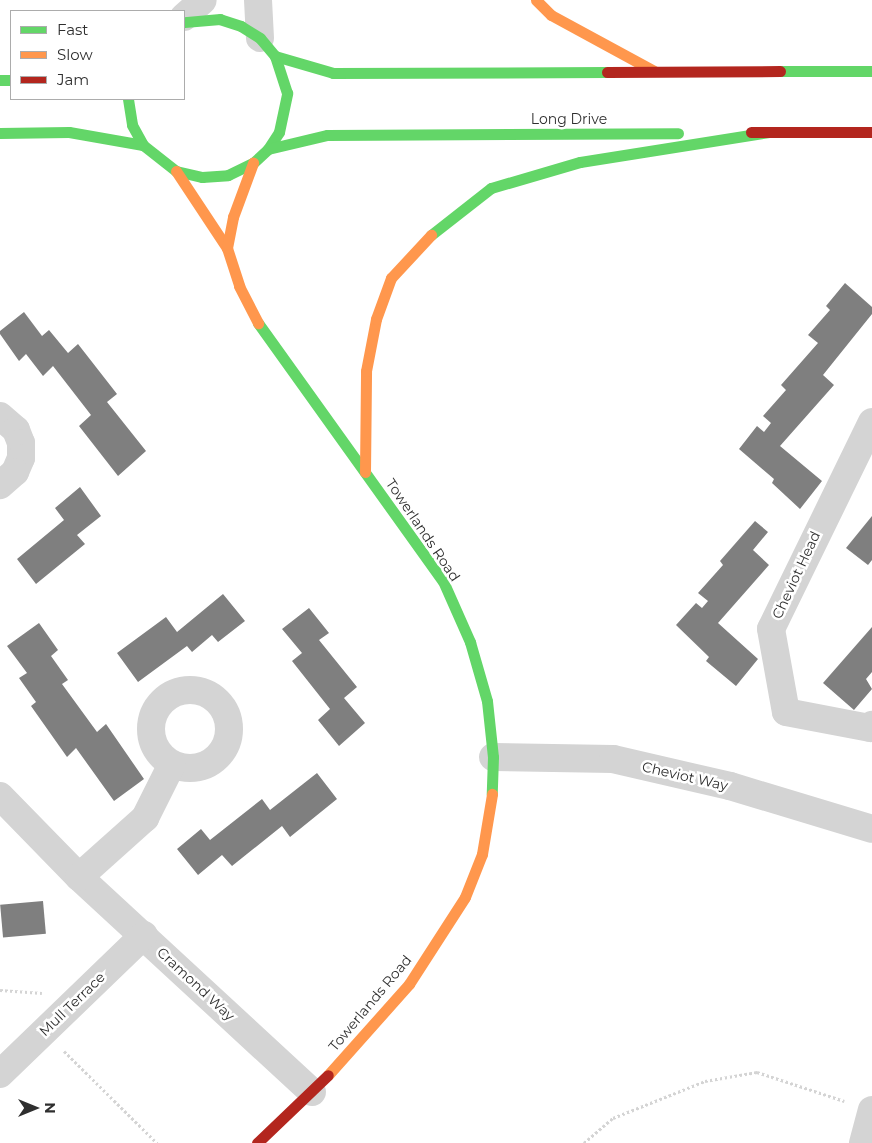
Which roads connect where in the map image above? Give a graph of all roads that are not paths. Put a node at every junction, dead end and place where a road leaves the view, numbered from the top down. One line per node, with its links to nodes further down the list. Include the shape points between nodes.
1 (202, 0): 4 (street)
2 (258, 0): 6 (street)
3 (536, 0): 8 (main road, via 551,15)
4 (185, 16)
5 (185, 22): 6 (main road, via 220,19 241,26)
6 (267, 47): 8 (main road, via 333,73); 14 (main road, via 286,93 285,114)
7 (872, 71): 8 (main road)
8 (656, 72)
9 (128, 100): 13 (main road, via 132,125)
10 (769, 132): 11 (main road, Long Drive); 14 (main road, Long Drive, via 327,135); 20 (main road, via 580,162 491,188 433,233 391,278 376,319 366,371)
11 (872, 132)
12 (0, 133): 13 (main road, via 68,132)
13 (143, 145): 16 (main road)
14 (268, 149): 15 (main road)
15 (253, 163): 16 (main road, via 228,175 202,177); 17 (main road, Towerlands Road, via 233,217)
16 (176, 171): 17 (main road, Towerlands Road)
17 (228, 248): 20 (main road, Towerlands Road, via 239,286 258,322)
18 (0, 416): 21 (street, via 16,430 21,443 21,458 15,472)
19 (872, 422): 22 (street, Cheviot Head, via 771,629 786,712)
20 (366, 472): 23 (main road, Towerlands Road, via 443,581 470,642 487,701)
21 (0, 485)
22 (872, 726)
23 (493, 757): 26 (street, Cheviot Way, via 613,759 730,786); 30 (main road, Towerlands Road, via 491,811 482,854 465,897 409,984)
24 (172, 764): 27 (street, via 146,818)
25 (0, 796): 27 (street, Cramond Way)
26 (872, 829)
27 (79, 877): 28 (street, Cramond Way)
28 (144, 935): 29 (street, Mull Terrace); 30 (street, Cramond Way)
29 (0, 1074)
30 (312, 1092): 32 (main road, Towerlands Road)
31 (872, 1110): 33 (street)
32 (257, 1143)
33 (862, 1143)

